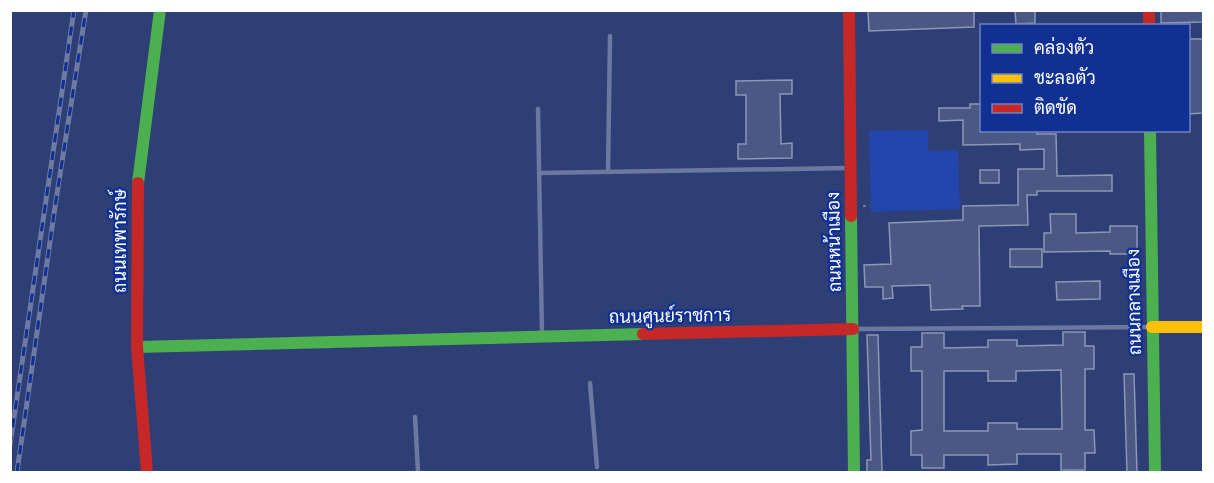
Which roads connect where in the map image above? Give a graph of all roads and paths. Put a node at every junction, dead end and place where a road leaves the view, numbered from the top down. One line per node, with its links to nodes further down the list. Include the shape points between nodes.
1 (160, 10): 13 (street, ถนนเทพารักษ์, via 138,175)
2 (849, 10): 6 (street, ถนนหน้าเมือง)
3 (610, 36): 7 (lane)
4 (538, 109): 8 (lane)
5 (1150, 132): 9 (street, ถนนกลางเมือง)
6 (851, 168): 7 (lane); 11 (street, ถนนหน้าเมือง)
7 (608, 172): 8 (lane)
8 (539, 173): 12 (lane)
9 (1152, 327): 10 (street, ถนนศูนย์ราชการ); 11 (lane, ถนนศูนย์ราชการ); 20 (street, ถนนกลางเมือง)
10 (1203, 327)
11 (853, 330): 12 (street, ถนนศูนย์ราชการ); 19 (street, ถนนหน้าเมือง)
12 (542, 337): 13 (street, ถนนศูนย์ราชการ)
13 (137, 347): 17 (street, ถนนเทพารักษ์)
14 (590, 383): 16 (lane)
15 (416, 417): 18 (lane)
16 (597, 467)
17 (147, 472)
18 (418, 472)
19 (854, 472)
20 (1155, 472)

